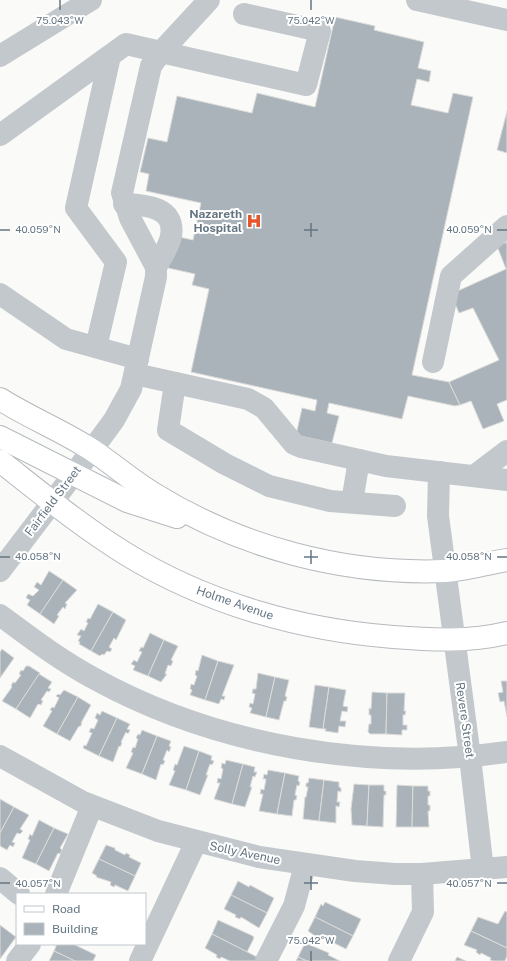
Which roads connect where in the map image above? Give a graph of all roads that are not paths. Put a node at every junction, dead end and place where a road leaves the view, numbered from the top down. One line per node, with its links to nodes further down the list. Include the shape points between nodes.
1 (91, 0): 7 (street)
2 (209, 0): 6 (street)
3 (417, 0): 5 (street)
4 (244, 14): 6 (street, via 320,31 306,85)
5 (507, 20)
6 (161, 52): 8 (street, via 126,44); 10 (street, via 151,66 122,193)
7 (0, 56)
8 (110, 56): 9 (street); 14 (street, via 76,208 116,262)
9 (0, 135)
10 (124, 204): 12 (street, via 142,244); 12 (street, Fairfield Street, via 149,205 163,212 168,219 171,235)
11 (507, 226): 15 (street, via 451,276)
12 (156, 267): 16 (street, Fairfield Street)
13 (0, 294): 14 (street, via 66,339)
14 (96, 347): 16 (street)
15 (433, 362)
16 (136, 366): 17 (street); 20 (street, Fairfield Street, via 131,389 114,420)
17 (175, 383): 22 (street, via 248,399 259,404 294,444); 29 (street, via 168,430 269,486 330,501)
18 (0, 399): 20 (main road)
19 (0, 437): 25 (main road)
20 (92, 450): 25 (street, Fairfield Street); 31 (main road, via 154,494)
21 (507, 451): 26 (street)
22 (359, 460): 24 (street); 29 (street)
23 (0, 461): 28 (main road, Holme Avenue)
24 (439, 472): 26 (street); 34 (street, Revere Street, via 438,516)
25 (74, 474): 28 (street, Fairfield Street); 31 (main road, via 140,506)
26 (474, 476): 27 (street)
27 (507, 480)
28 (53, 502): 33 (street, Fairfield Street); 37 (main road, Holme Avenue, via 126,554 188,586 234,605 302,624 372,635)
29 (352, 502): 30 (street)
30 (396, 506)
31 (221, 528): 34 (main road, via 281,551 318,559 372,569)
32 (507, 560): 34 (main road)
33 (0, 571)
34 (446, 571): 37 (street, Revere Street)
35 (0, 615): 40 (street, via 45,648 95,679 147,704 214,728 280,746 354,756 421,759)
36 (507, 633): 37 (main road, Holme Avenue)
37 (454, 639): 40 (street, Revere Street)
38 (507, 752): 40 (street)
39 (0, 756): 41 (street, Solly Avenue)
40 (470, 757): 45 (street, Revere Street)
41 (92, 806): 42 (street, Solly Avenue, via 158,831); 49 (street)
42 (196, 842): 43 (street, Solly Avenue); 52 (street)
43 (305, 865): 46 (street, Solly Avenue, via 355,871); 53 (street, via 294,906)
44 (507, 867): 45 (street, Solly Avenue)
45 (483, 870): 46 (street, Solly Avenue)
46 (422, 874): 54 (street, via 423,912)
47 (0, 878): 48 (street)
48 (18, 893)
49 (56, 893)
50 (29, 945): 51 (street)
51 (17, 961)
52 (140, 961)
53 (266, 961)
54 (400, 961)

